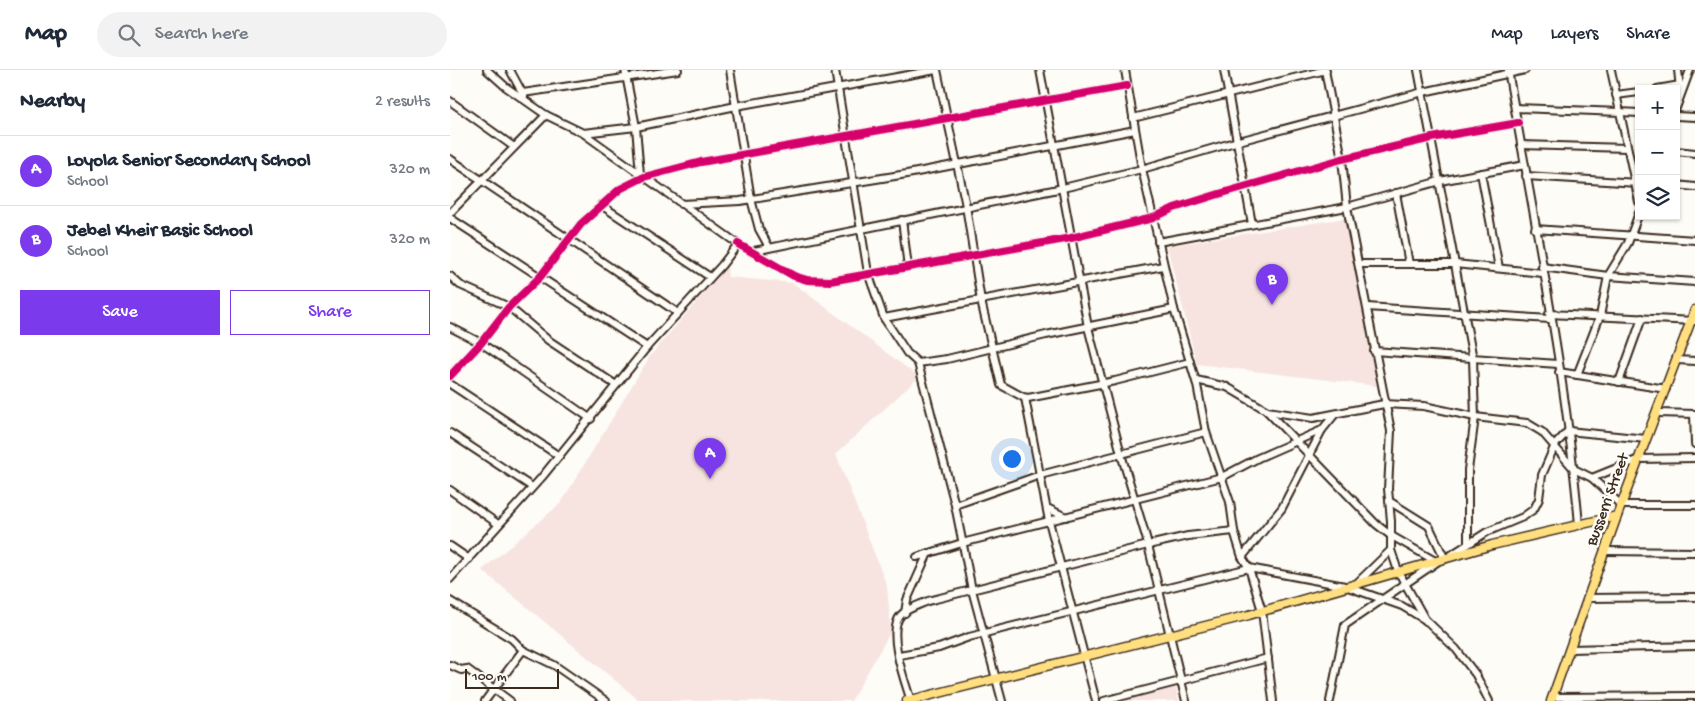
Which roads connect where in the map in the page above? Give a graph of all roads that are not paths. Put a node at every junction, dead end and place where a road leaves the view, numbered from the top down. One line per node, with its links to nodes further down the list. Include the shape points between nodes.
1 (487, 70): 30 (street)
2 (510, 70): 24 (street)
3 (625, 70): 18 (street)
4 (678, 70): 18 (street)
5 (730, 70): 31 (street)
6 (835, 70): 21 (street)
7 (936, 70): 21 (street); 37 (street)
8 (1040, 70): 28 (street)
9 (1125, 70): 20 (street)
10 (1224, 70): 26 (street)
11 (1325, 70): 26 (street); 38 (street)
12 (1418, 70): 23 (street)
13 (1526, 70): 16 (street)
14 (1611, 70): 27 (street)
15 (1678, 70): 19 (street)
16 (1508, 71): 23 (street); 32 (street)
17 (1691, 73): 22 (street)
18 (627, 78): 24 (street); 42 (street)
19 (1680, 85)
20 (1127, 86): 28 (street); 39 (street)
21 (838, 88): 31 (street); 45 (street)
22 (1680, 89)
23 (1423, 92): 38 (street); 46 (street)
24 (523, 93): 30 (street)
25 (1635, 93): 27 (street)
26 (1228, 95): 39 (street); 47 (street)
27 (1616, 95): 33 (street)
28 (1046, 100): 37 (street); 49 (street)
29 (450, 101): 50 (street)
30 (528, 101): 35 (street)
31 (736, 106): 42 (street); 54 (street)
32 (1515, 108): 33 (street); 41 (street)
33 (1620, 112): 34 (street); 51 (street)
34 (1635, 114)
35 (546, 115): 44 (street); 50 (street)
36 (1680, 116): 40 (street)
37 (946, 117): 45 (street); 57 (street)
38 (1334, 117): 47 (street); 56 (street)
39 (1133, 118): 43 (street)
40 (1695, 118)
41 (1518, 123): 46 (street); 48 (street)
42 (636, 127): 44 (street); 61 (street)
43 (1135, 130): 49 (street); 59 (street)
44 (583, 133): 61 (street)
45 (847, 136): 54 (street); 66 (street)
46 (1432, 138): 56 (street); 65 (street)
47 (1235, 142): 59 (street); 69 (street)
48 (1521, 145): 51 (street); 58 (street)
49 (1055, 146): 57 (street); 71 (street)
50 (514, 147): 64 (street)
51 (1627, 148): 63 (street)
52 (1680, 151): 53 (street)
53 (1695, 153)
54 (745, 154): 61 (street); 73 (street)
55 (450, 159): 64 (street)
56 (1342, 159): 69 (street); 77 (street)
57 (955, 163): 66 (street); 76 (street)
58 (1525, 166): 60 (street); 62 (street)
59 (1142, 170): 71 (street); 80 (street)
60 (1481, 174): 65 (street); 100 (street)
61 (642, 175): 74 (street); 75 (street)
62 (1526, 176): 67 (street); 85 (street)
63 (1635, 176)
64 (482, 180): 78 (street); 88 (street)
65 (1440, 181): 72 (street); 97 (street)
66 (854, 183): 73 (street); 84 (street)
67 (1635, 183)
68 (1680, 185): 70 (street)
69 (1243, 187): 80 (street, via 1174,208); 83 (street)
70 (1695, 187)
71 (1063, 188): 76 (street); 87 (street)
72 (1396, 194): 77 (street); 96 (street)
73 (752, 200): 74 (street); 92 (street, via 759,229)
74 (681, 204): 91 (street)
75 (601, 206): 88 (street); 105 (street)
76 (966, 206): 81 (street); 94 (street)
77 (1347, 207): 83 (street); 95 (street)
78 (450, 213)
79 (450, 218): 106 (street)
80 (1153, 218): 87 (street); 90 (street)
81 (902, 220): 84 (street); 99 (street)
82 (1636, 220): 86 (street)
83 (1252, 224): 90 (street)
84 (862, 228): 92 (street); 102 (street)
85 (1535, 229): 86 (street); 101 (street)
86 (1630, 235): 89 (street); 104 (street)
87 (1071, 238): 94 (street); 107 (street)
88 (569, 239): 106 (street); 114 (street)
89 (1695, 240)
90 (1158, 242): 98 (street)
91 (738, 244): 93 (street); 105 (street)
92 (769, 247): 93 (street)
93 (754, 251): 102 (street, via 794,276 807,280 830,281)
94 (973, 255): 99 (street); 109 (street)
95 (1359, 264): 96 (street); 110 (street)
96 (1409, 264): 97 (street)
97 (1455, 264): 100 (street); 115 (street)
98 (1163, 266): 107 (street); 112 (street)
99 (908, 267): 102 (street)
100 (1499, 268): 101 (street)
101 (1542, 270): 104 (street); 116 (street)
102 (868, 273): 118 (street)
103 (450, 276): 111 (street, via 460,285)
104 (1608, 276): 108 (street); 117 (street)
105 (710, 277): 114 (street)
106 (540, 278): 111 (street); 124 (street)
107 (1080, 282): 109 (street); 122 (street)
108 (1695, 282)
109 (980, 301): 118 (street); 125 (street)
110 (1367, 307): 115 (street); 126 (street)
111 (509, 308): 123 (street); 140 (street, via 548,340)
112 (1174, 309): 122 (street); 130 (street)
113 (1695, 310): 120 (main road, Busserri Street)
114 (678, 313): 124 (street)
115 (1464, 313): 116 (street); 127 (street)
116 (1550, 316): 117 (street); 132 (street)
117 (1600, 316): 119 (street); 134 (street)
118 (884, 318): 131 (street, via 907,353)
119 (1642, 318): 120 (street); 137 (street)
120 (1693, 321): 128 (main road, Busserri Street)
121 (450, 327): 123 (street)
122 (1088, 328): 125 (street); 139 (street)
123 (481, 343): 135 (street); 149 (street)
124 (647, 348): 140 (street)
125 (991, 348): 131 (street); 142 (street, via 1001,385)
126 (1374, 351): 127 (street); 143 (street)
127 (1472, 358): 132 (street); 148 (street)
128 (1677, 360): 129 (street); 141 (main road, Busserri Street)
129 (1695, 361)
130 (1190, 362): 136 (street); 139 (street)
131 (918, 363): 171 (street)
132 (1558, 364): 133 (street)
133 (1559, 372): 134 (street); 151 (street)
134 (1577, 374): 137 (street)
135 (450, 376)
136 (1196, 380): 144 (street, via 1227,387); 152 (street)
137 (1619, 382): 141 (street)
138 (450, 384): 159 (street)
139 (1102, 384): 142 (street); 158 (street)
140 (616, 385): 149 (street)
141 (1666, 389): 145 (main road, Busserri Street)
142 (1025, 398): 164 (street)
143 (1384, 404): 146 (street); 148 (street, via 1424,406); 170 (street, via 1391,431)
144 (1266, 410): 146 (street, via 1300,417); 155 (street)
145 (1658, 413): 147 (street); 154 (main road, Busserri Street)
146 (1335, 414): 150 (street)
147 (1695, 414): 156 (street)
148 (1475, 417): 157 (street, via 1527,423); 183 (street, via 1468,470)
149 (590, 419): 159 (street)
150 (1322, 430): 155 (street); 160 (street)
151 (1568, 431): 154 (street); 157 (street); 163 (street)
152 (1206, 432): 158 (street); 165 (street)
153 (450, 433): 167 (street)
154 (1646, 440): 162 (main road, Busserri Street)
155 (1296, 442): 160 (street); 165 (street)
156 (1695, 444)
157 (1555, 445): 163 (street); 183 (street, via 1542,475 1539,499 1534,509)
158 (1121, 454): 164 (street); 169 (street)
159 (559, 456): 167 (street)
160 (1309, 456): 181 (street); 191 (street, via 1282,508)
161 (1695, 458): 162 (street)
162 (1639, 459): 166 (street); 172 (main road, Busserri Street)
163 (1574, 469): 166 (street); 179 (street)
164 (1040, 475): 171 (street); 174 (street)
165 (1222, 477): 169 (street); 180 (street)
166 (1592, 478): 172 (street)
167 (532, 487): 178 (street)
168 (450, 490): 178 (street)
169 (1135, 500): 176 (street); 184 (street)
170 (1390, 501): 181 (street); 193 (street, via 1429,526)
171 (955, 504): 182 (street)
172 (1621, 505): 173 (street); 175 (main road, Busserri Street)
173 (1695, 505)
174 (1046, 508): 176 (street); 177 (street)
175 (1617, 516): 179 (main road); 187 (main road, Busserri Street)
176 (1066, 517): 177 (street)
177 (1049, 521): 182 (street); 195 (street)
178 (498, 524): 192 (street)
179 (1579, 525): 193 (main road)
180 (1234, 531): 184 (street); 191 (street)
181 (1390, 535): 186 (street); 194 (street)
182 (962, 543): 189 (street); 202 (street)
183 (1468, 544): 193 (street)
184 (1148, 545): 195 (street); 203 (street)
185 (450, 546): 192 (street)
186 (1391, 550): 197 (street); 199 (street)
187 (1605, 552): 188 (street); 205 (main road, Busserri Street)
188 (1695, 552)
189 (928, 553): 190 (street); 209 (street, via 906,600)
190 (917, 557)
191 (1242, 558): 196 (street)
192 (469, 559): 198 (street)
193 (1445, 559): 194 (main road)
194 (1437, 562): 197 (main road); 200 (street)
195 (1060, 567): 202 (street); 210 (street)
196 (1249, 568): 201 (street); 203 (street); 208 (street)
197 (1398, 571): 199 (main road); 200 (street)
198 (450, 579)
199 (1357, 583): 201 (main road)
200 (1406, 585): 206 (street); 211 (street)
201 (1345, 586): 206 (street); 208 (main road)
202 (972, 590): 209 (street, via 928,601); 212 (street)
203 (1160, 591): 210 (street); 213 (street)
204 (1695, 597): 205 (street)
205 (1588, 598): 215 (main road, Busserri Street)
206 (1384, 600): 211 (street, via 1402,606); 235 (street, via 1345,625)
207 (450, 601): 216 (street, via 512,639)
208 (1262, 611): 213 (main road); 219 (street)
209 (905, 612): 217 (street, via 896,623 894,632)
210 (1072, 614): 212 (street); 218 (street)
211 (1427, 621): 236 (street, via 1476,674)
212 (985, 634): 217 (street, via 939,648); 221 (street)
213 (1170, 635): 218 (main road); 222 (street)
214 (1695, 646): 215 (street)
215 (1570, 649): 225 (main road, Busserri Street)
216 (523, 650): 223 (street); 228 (street, via 554,665)
217 (899, 655): 229 (street)
218 (1083, 656): 221 (main road); 231 (street)
219 (1268, 658): 222 (street); 234 (street)
220 (450, 665): 223 (street, via 467,669)
221 (996, 678): 229 (main road); 230 (street)
222 (1181, 679): 232 (street); 233 (street)
223 (493, 689): 226 (street); 227 (street)
224 (1695, 696): 225 (street)
225 (1552, 699)
226 (485, 701)
227 (510, 701)
228 (606, 701)
229 (910, 701)
230 (1002, 701)
231 (1096, 701)
232 (1104, 701)
233 (1186, 701)
234 (1274, 701)
235 (1330, 701)
236 (1488, 701)

